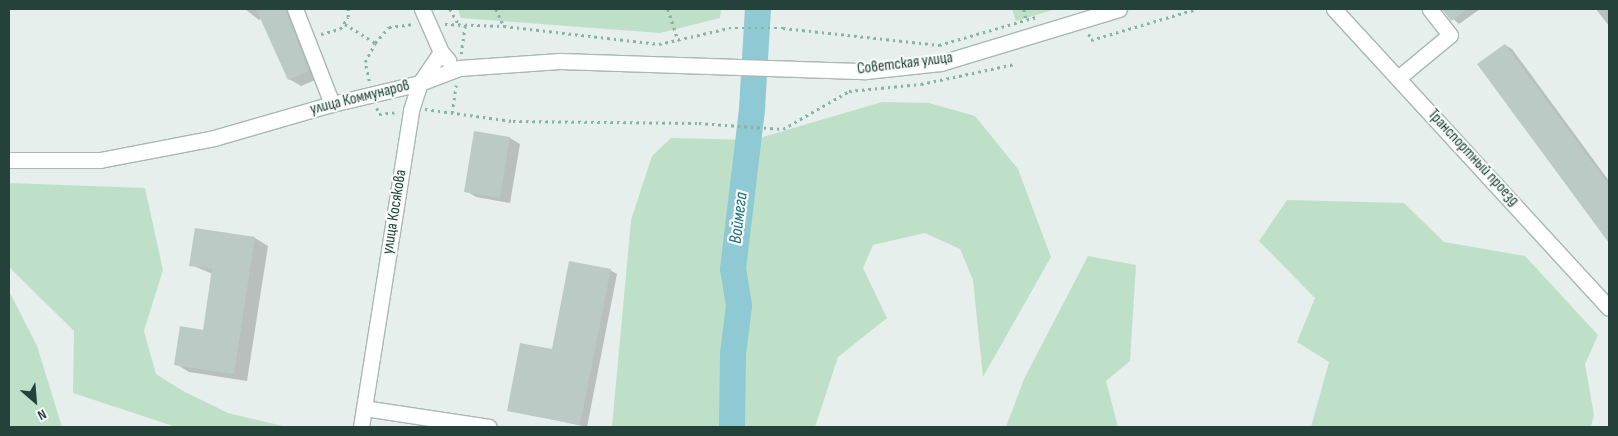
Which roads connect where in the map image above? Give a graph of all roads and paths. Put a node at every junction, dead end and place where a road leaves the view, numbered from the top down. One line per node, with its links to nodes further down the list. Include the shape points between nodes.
1 (294, 9): 26 (street)
2 (348, 9): 15 (path)
3 (450, 9): 16 (path)
4 (496, 9): 17 (path)
5 (668, 9): 19 (path)
6 (1024, 9): 13 (path)
7 (1119, 9): 14 (street, Советская улица)
8 (1196, 9): 14 (path, via 1091,40)
9 (1334, 9): 24 (street, Транспортный проезд)
10 (1430, 9): 24 (street, via 1450,35)
11 (1045, 14): 13 (path)
12 (425, 15): 15 (path, via 388,27 375,43); 16 (path); 20 (street)
13 (1026, 20): 19 (path, via 939,45 783,28 729,28)
14 (1085, 20): 22 (street, Советская улица, via 941,63 866,71)
15 (345, 24): 18 (path, via 333,33)
16 (460, 26): 17 (path)
17 (504, 26): 19 (path, via 658,44)
18 (318, 34)
19 (678, 40)
20 (441, 52): 23 (street); 25 (street, улица Косякова)
21 (1015, 64): 27 (path, via 921,84 849,91 783,129 699,123 513,121 426,109)
22 (714, 66): 23 (street, улица Коммунаров, via 560,61)
23 (459, 68): 25 (street, улица Коммунаров)
24 (1398, 78): 29 (street, Транспортный проезд)
25 (420, 83): 26 (street, улица Коммунаров); 27 (street, улица Косякова)
26 (332, 104): 28 (street, улица Коммунаров, via 214,138 100,160)
27 (411, 110): 30 (street, улица Косякова)
28 (9, 160)
29 (1609, 308)
30 (364, 408): 31 (street, улица Косякова); 32 (street)
31 (362, 427)
32 (489, 427)

